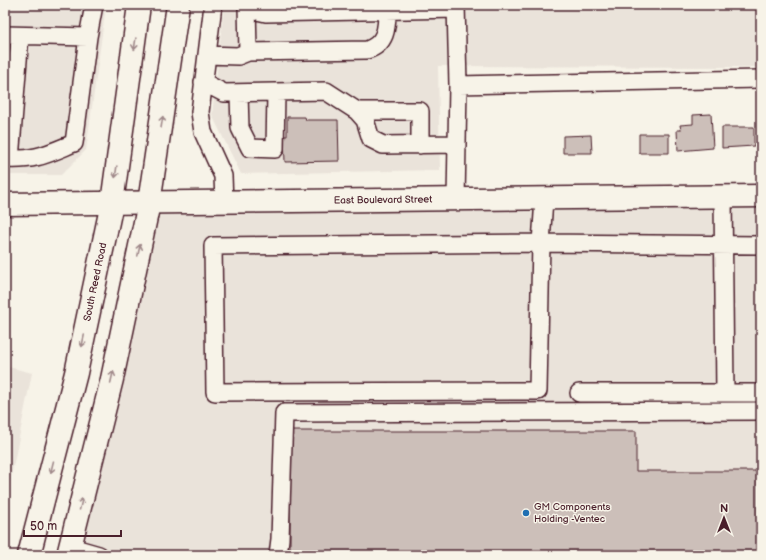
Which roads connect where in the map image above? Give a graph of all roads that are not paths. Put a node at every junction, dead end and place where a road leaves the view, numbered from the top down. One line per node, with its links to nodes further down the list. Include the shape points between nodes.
1 (94, 5): 11 (lane)
2 (140, 5): 28 (main road, South Reed Road, one-way to 28)
3 (178, 5): 29 (main road, one-way to 3)
4 (213, 5): 13 (lane)
5 (247, 5): 12 (lane)
6 (251, 5): 9 (lane, via 257,11 266,13)
7 (424, 7): 8 (lane); 9 (lane)
8 (456, 7): 16 (lane)
9 (387, 11): 12 (lane, via 387,30 382,40 367,50)
10 (12, 35): 11 (lane); 22 (lane)
11 (88, 37): 22 (lane, via 74,143 46,155 24,160)
12 (248, 52): 13 (lane, via 238,56)
13 (207, 55): 15 (lane)
14 (761, 79): 16 (lane)
15 (203, 82): 18 (lane, via 224,93); 27 (lane, via 200,112 203,132 223,176)
16 (458, 85): 20 (lane)
17 (276, 92): 18 (lane); 18 (lane, via 275,149 250,148 240,128); 19 (lane, via 326,91)
18 (239, 94)
19 (357, 111): 21 (lane, via 365,120 371,139 384,145); 21 (lane, via 420,111)
20 (457, 144): 21 (lane); 26 (lane)
21 (420, 145)
22 (8, 159)
23 (723, 196): 24 (main road, East Boulevard Street); 25 (main road, East Boulevard Street); 32 (lane)
24 (761, 196)
25 (544, 199): 26 (main road, East Boulevard Street); 31 (lane)
26 (456, 200): 27 (main road, East Boulevard Street)
27 (224, 202): 29 (main road, East Boulevard Street)
28 (112, 203): 29 (main road, East Boulevard Street); 30 (main road, East Boulevard Street); 39 (main road, South Reed Road, one-way to 39, via 76,373)
29 (149, 203): 38 (main road, one-way to 29, via 112,379)
30 (5, 204)
31 (541, 243): 31 (lane, via 538,391 215,392 213,246); 32 (lane)
32 (723, 244): 33 (lane); 35 (lane)
33 (761, 244)
34 (579, 393): 35 (lane)
35 (725, 393): 36 (lane)
36 (761, 393)
37 (761, 411): 41 (lane, via 284,413)
38 (70, 551): 40 (lane)
39 (29, 555)
40 (99, 555)
41 (278, 555)

